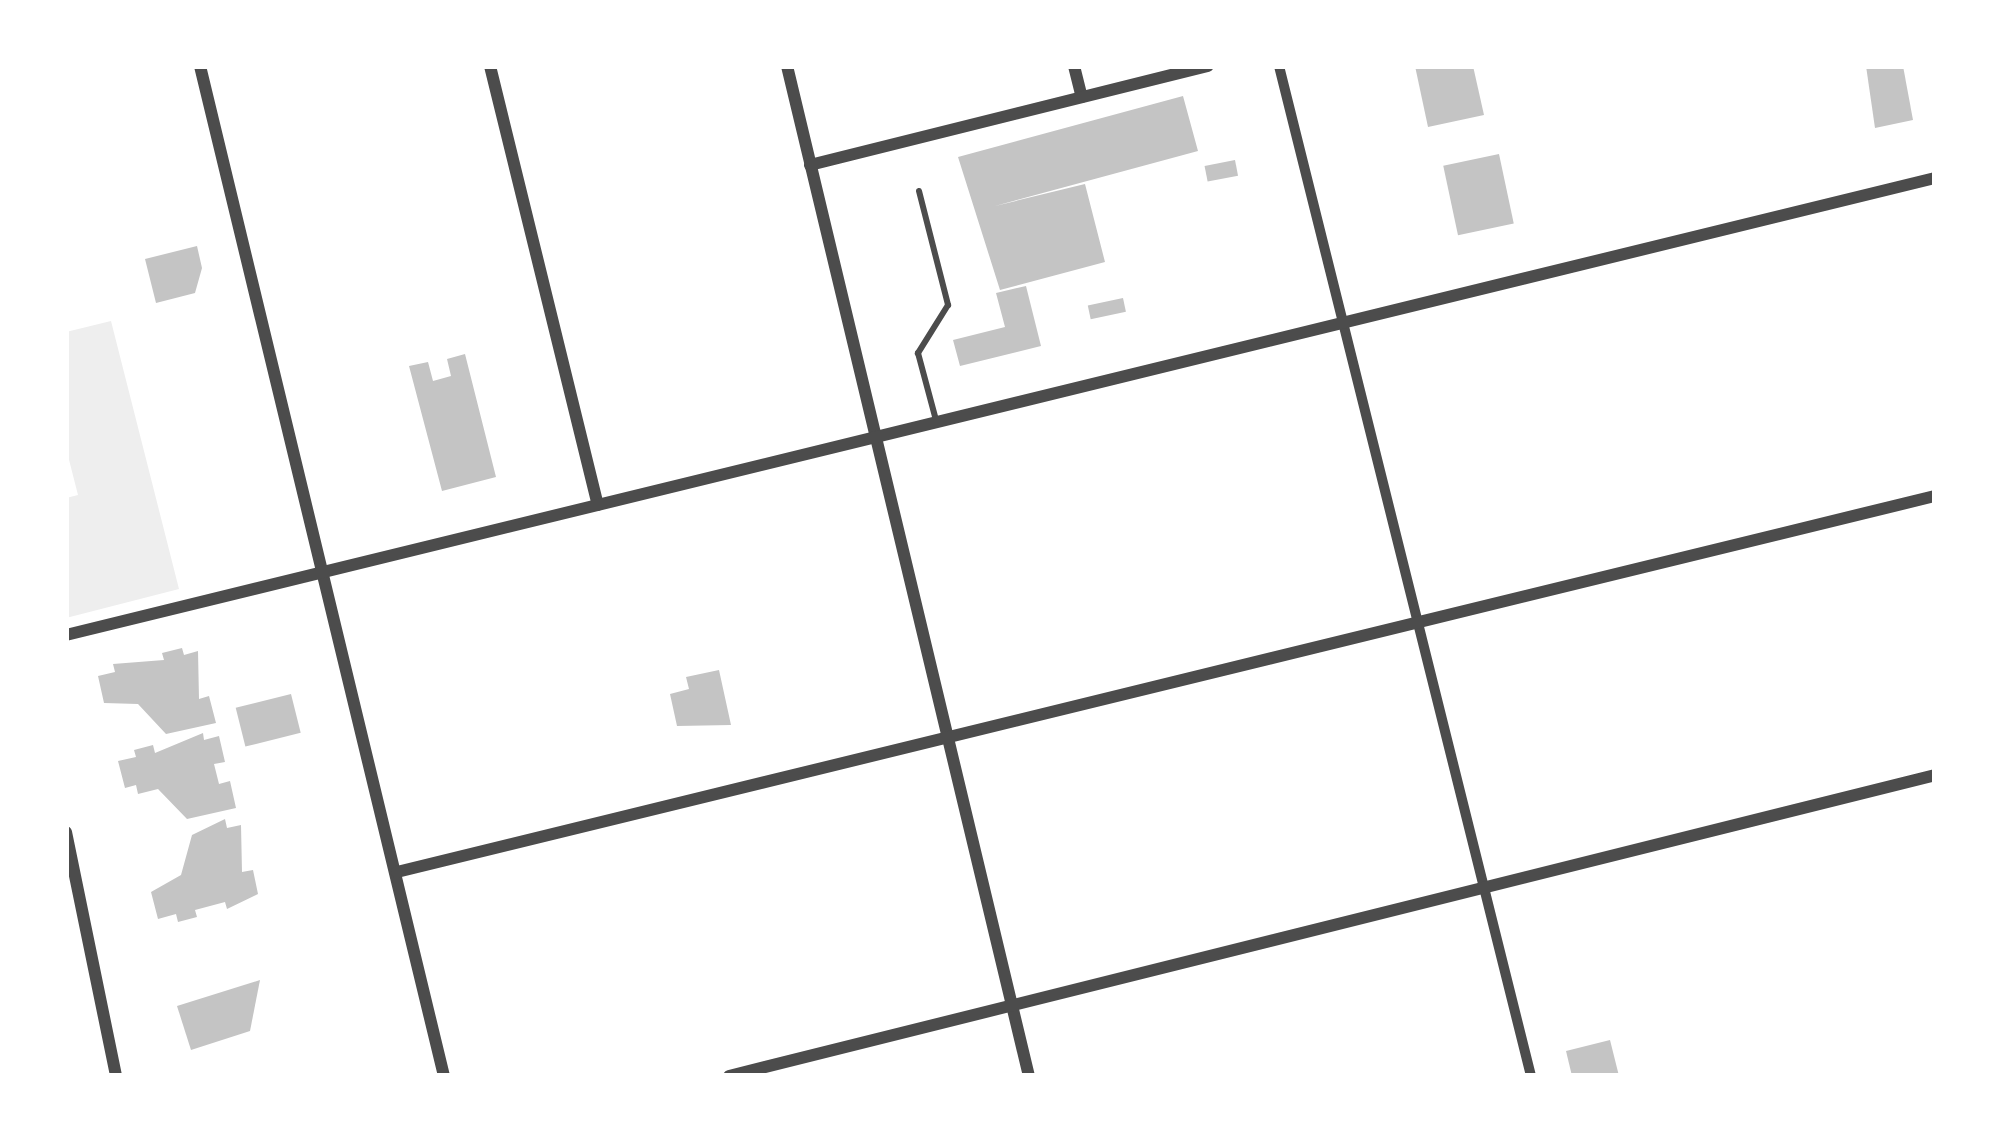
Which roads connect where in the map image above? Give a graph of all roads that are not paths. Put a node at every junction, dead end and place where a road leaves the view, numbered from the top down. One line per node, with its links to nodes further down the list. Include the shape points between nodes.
1 (200, 66): 16 (street)
2 (490, 66): 15 (street)
3 (787, 66): 8 (street)
4 (1074, 66): 7 (street)
5 (1208, 66): 7 (street)
6 (1279, 66): 11 (street)
7 (1082, 98): 8 (street)
8 (810, 165): 13 (street)
9 (1935, 178): 11 (street)
10 (919, 191): 12 (lane, via 948,305 917,353)
11 (1343, 324): 12 (street); 17 (street)
12 (937, 424): 13 (street)
13 (874, 438): 15 (street); 19 (street)
14 (1935, 496): 17 (street)
15 (598, 506): 16 (street)
16 (323, 572): 18 (street); 22 (street)
17 (1417, 620): 19 (street); 23 (street)
18 (66, 635)
19 (948, 732): 22 (street); 24 (street)
20 (1935, 775): 23 (street)
21 (66, 832): 25 (street)
22 (397, 872): 26 (street)
23 (1486, 886): 24 (street); 29 (street)
24 (1012, 1004): 27 (street); 28 (street)
25 (116, 1076)
26 (444, 1076)
27 (729, 1076)
28 (1029, 1076)
29 (1532, 1076)

